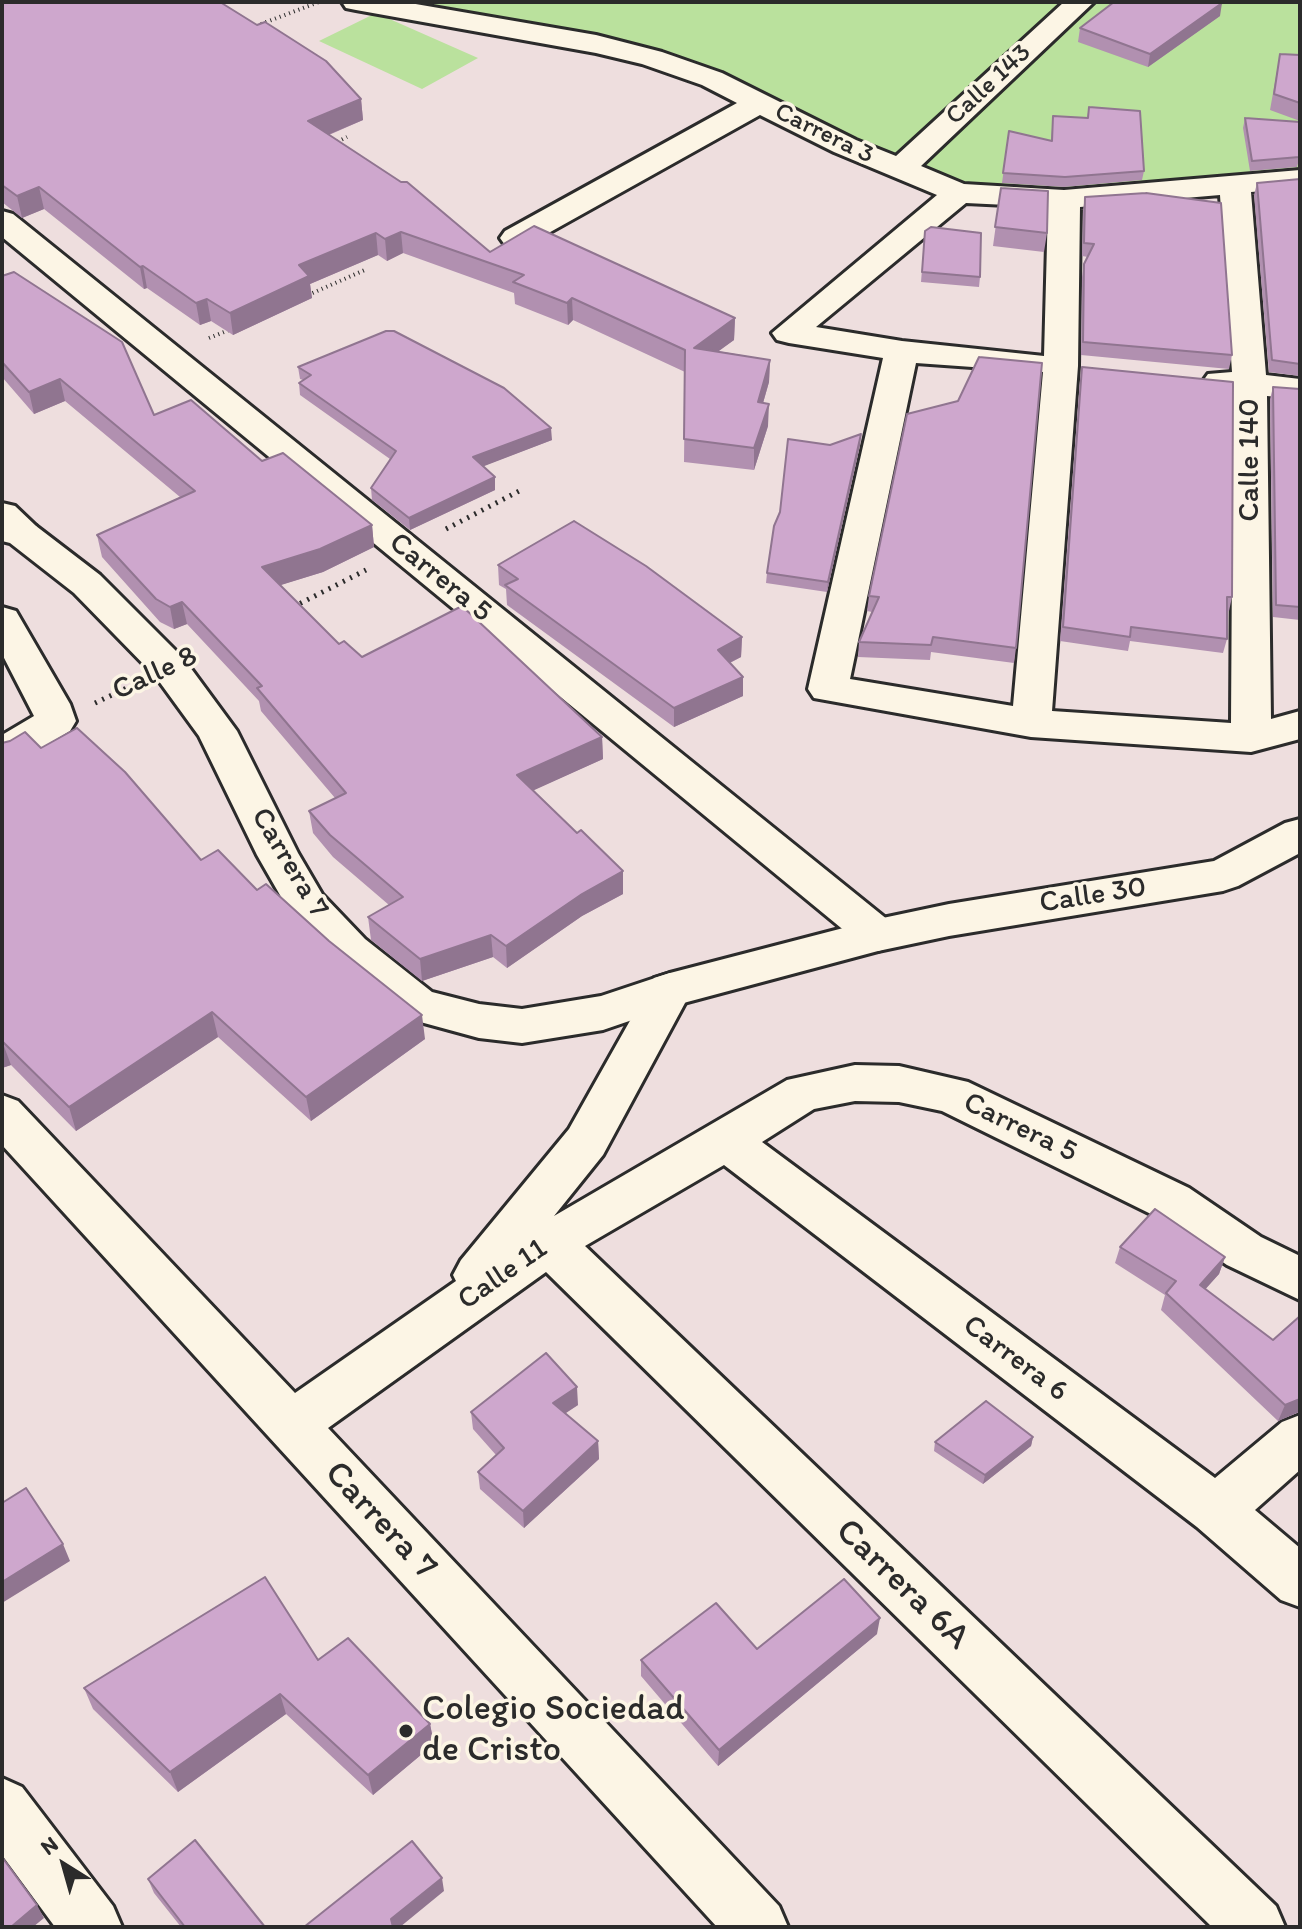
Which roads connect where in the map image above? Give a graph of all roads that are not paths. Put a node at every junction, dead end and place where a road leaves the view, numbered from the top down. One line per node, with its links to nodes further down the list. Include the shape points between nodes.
1 (356, 2): 3 (street, Carrera 3, via 652,58)
2 (1080, 2): 4 (street, Calle 143)
3 (759, 103): 4 (street, Carrera 3); 10 (street)
4 (899, 170): 7 (street, Carrera 3)
5 (1300, 179): 6 (street, Carrera 3)
6 (1235, 183): 8 (street, Carrera 3); 14 (street, Calle 140)
7 (959, 193): 8 (street, Carrera 3); 11 (street, via 789,333)
8 (1064, 199): 12 (street)
9 (2, 221): 23 (street, Carrera 5)
10 (516, 238)
11 (902, 351): 12 (street); 18 (street, via 828,689)
12 (1077, 368): 18 (street)
13 (1187, 378): 14 (street)
14 (1250, 384): 15 (street); 20 (street, Calle 140)
15 (1300, 389)
16 (9, 526): 24 (street, Carrera 7, via 87,584 170,668 217,731 307,905 350,951 418,1005 522,1026 603,1013)
17 (2, 620): 21 (street, via 56,721)
18 (1031, 723): 20 (street)
19 (1300, 725): 20 (street)
20 (1251, 738)
21 (2, 753)
22 (1300, 834): 23 (street, Calle 30, via 1223,875)
23 (878, 935): 24 (street, Carrera 7)
24 (670, 990): 29 (street, via 586,1142)
25 (2, 1114): 30 (street, Carrera 7)
26 (726, 1141): 27 (street, Calle 11); 28 (street, Carrera 5, via 803,1093 870,1083 952,1095 1172,1202 1244,1251); 32 (street, Carrera 6)
27 (549, 1243): 29 (street, Calle 11); 37 (street, Carrera 6A)
28 (1300, 1279)
29 (444, 1317): 30 (street, Calle 11)
30 (291, 1425): 36 (street, Carrera 7)
31 (1300, 1438): 32 (street)
32 (1216, 1510): 33 (street, Carrera 6)
33 (1300, 1582)
34 (2, 1807): 35 (street)
35 (92, 1927)
36 (758, 1927)
37 (1255, 1927)

